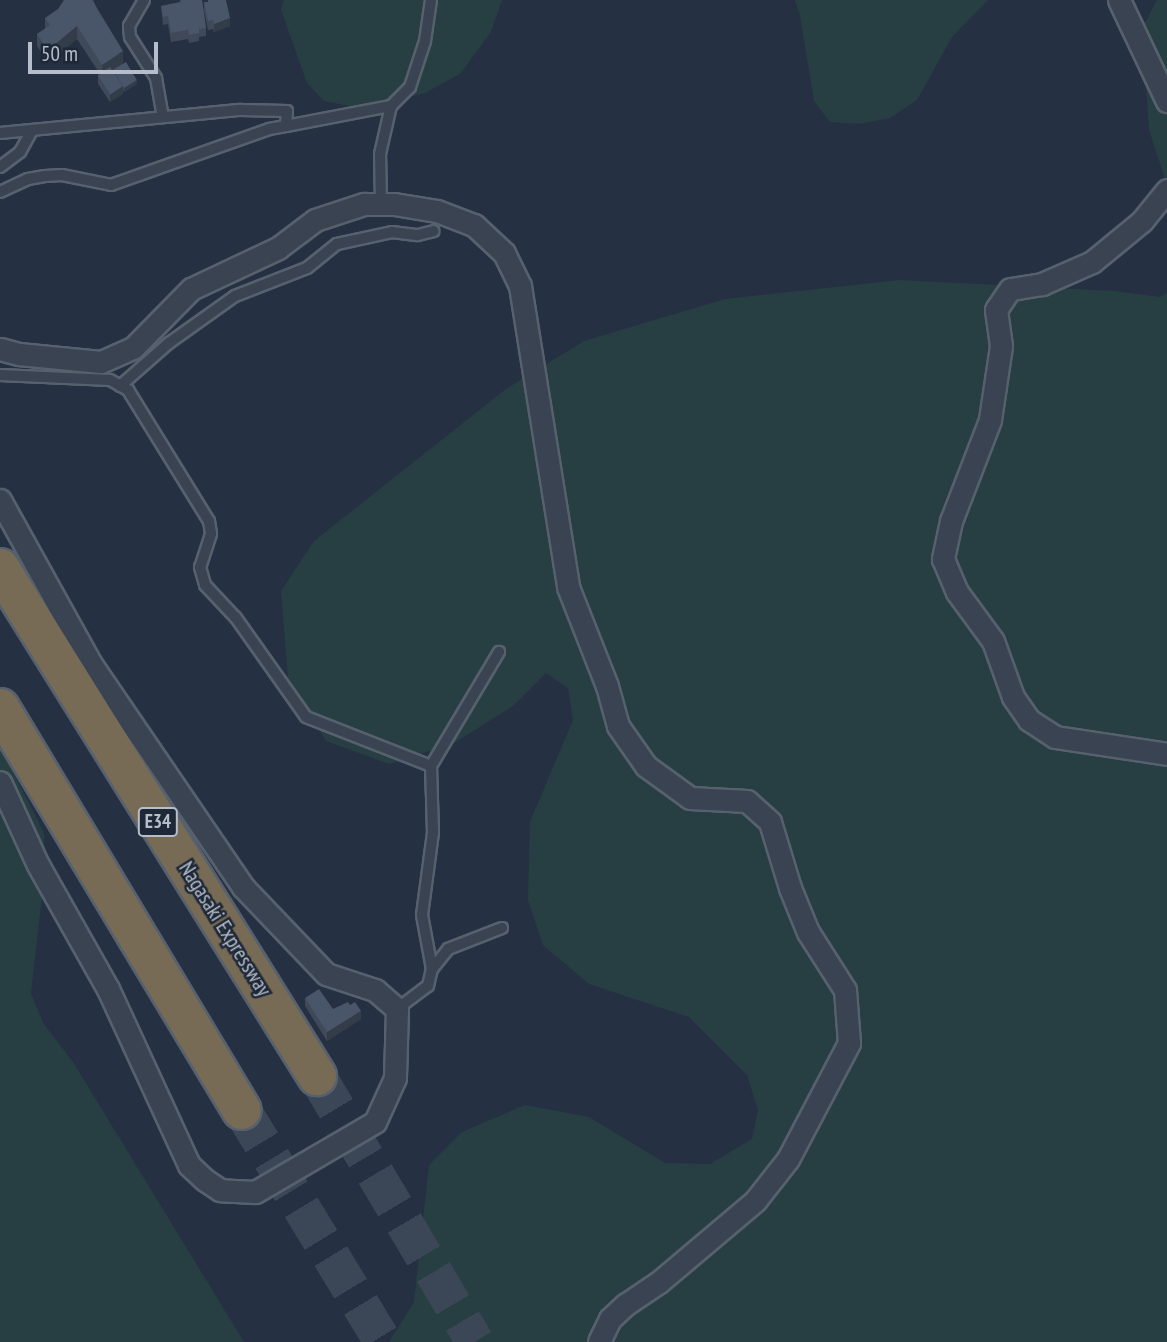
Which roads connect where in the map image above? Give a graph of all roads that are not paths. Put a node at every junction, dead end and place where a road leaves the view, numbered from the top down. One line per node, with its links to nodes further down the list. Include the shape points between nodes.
1 (144, 0): 6 (lane, via 129,26 130,37 156,78)
2 (431, 0): 5 (lane, via 425,41 410,88)
3 (1119, 0): 4 (street)
4 (1167, 101)
5 (391, 106): 7 (lane); 13 (lane, via 380,154)
6 (163, 116): 7 (lane, via 287,111); 8 (lane)
7 (286, 127): 12 (lane, via 111,185 45,176)
8 (32, 130): 9 (lane); 10 (lane, via 20,152)
9 (0, 133)
10 (0, 167)
11 (1167, 190): 22 (street, via 1142,221 1092,262 1041,284 1010,289 996,310 1001,346 990,420 951,521 943,559 957,592 993,641 1013,697 1028,720 1055,737)
12 (0, 192)
13 (381, 204): 15 (street, via 364,204 315,220 278,248 191,289 133,348 101,362); 30 (street, via 437,211 474,225 504,253 520,286 568,587 618,726 646,766 690,798 747,801 770,822 808,932 845,990 849,1043 788,1159 755,1201 610,1319)
14 (433, 231): 17 (lane, via 418,235 392,232 337,244 307,268 235,296 169,343)
15 (0, 349)
16 (0, 375): 17 (lane, via 110,380)
17 (120, 386): 23 (lane, via 128,390 209,521 211,534 200,566 205,585 236,618 306,717)
18 (0, 500): 27 (street, via 91,664 243,887 326,974 375,990)
19 (0, 568): 28 (highway, Nagasaki Expressway / E34)
20 (499, 652): 23 (lane)
21 (0, 708): 29 (highway)
22 (1167, 754)
23 (431, 766): 26 (lane, via 433,832 422,915)
24 (0, 782): 27 (street, via 38,865 108,989 189,1165 220,1190 255,1192 272,1185 375,1122 395,1078)
25 (502, 928): 26 (lane, via 448,949)
26 (432, 969): 27 (lane, via 428,986)
27 (397, 1009)
28 (317, 1076)
29 (243, 1110)
30 (599, 1342)

